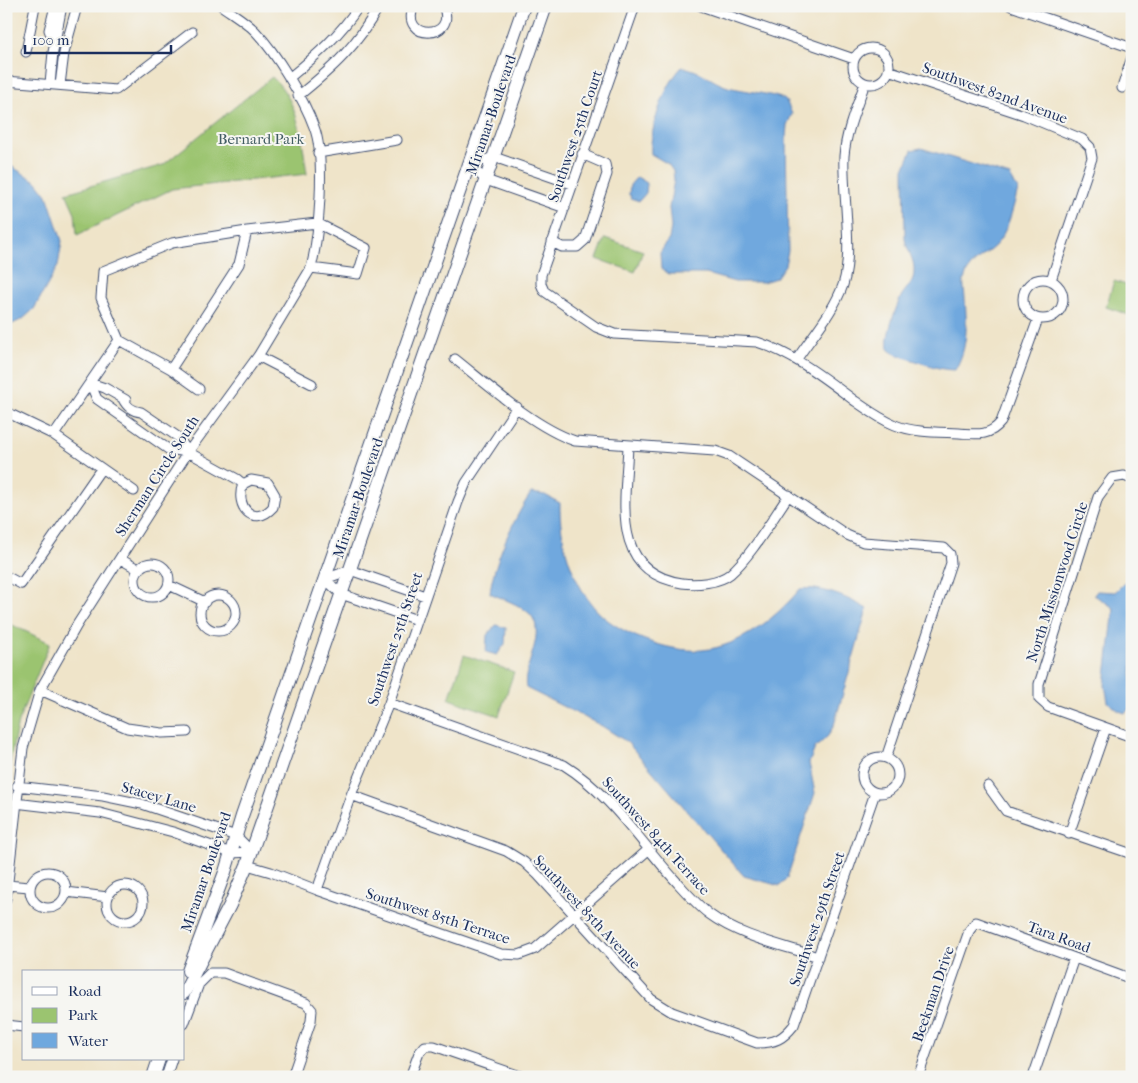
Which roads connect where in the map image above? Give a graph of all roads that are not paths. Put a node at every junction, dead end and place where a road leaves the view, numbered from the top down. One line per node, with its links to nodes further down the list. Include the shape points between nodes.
1 (35, 6): 18 (street)
2 (55, 6): 16 (street, via 50,30)
3 (62, 6): 16 (street)
4 (222, 6): 22 (street, Sherman Circle South, via 256,32)
5 (359, 6): 22 (street, via 344,29)
6 (379, 6): 28 (street, via 336,65)
7 (414, 6): 8 (street, via 411,17 416,28 432,33 442,27 446,16)
8 (443, 6)
9 (524, 6): 33 (street, Miramar Boulevard)
10 (546, 6): 32 (street, Miramar Boulevard)
11 (635, 6): 31 (street, Southwest 25th Court)
12 (701, 6): 20 (street)
13 (1011, 6): 17 (street)
14 (74, 7): 26 (street)
15 (192, 32): 26 (street, via 116,90)
16 (54, 42): 25 (street)
17 (1132, 48)
18 (26, 52)
19 (1132, 57): 27 (street)
20 (854, 59): 21 (street, via 862,50 874,48 884,54); 24 (street, via 856,76)
21 (888, 70): 24 (street, via 882,80 871,84); 41 (street, Southwest 82nd Avenue, via 1024,115 1082,139 1090,147 1092,158)
22 (289, 78): 28 (street, Sherman Circle South)
23 (6, 81): 25 (street)
24 (865, 82): 46 (street, via 844,156 844,283 839,296)
25 (50, 84): 26 (street)
26 (60, 85)
27 (1122, 88)
28 (298, 96): 30 (street, Sherman Circle South, via 315,128)
29 (397, 140): 30 (street)
30 (318, 154): 37 (street, Sherman Circle South, via 321,189)
31 (582, 154): 35 (street, Southwest 25th Court); 39 (street, via 605,164 607,174 585,240 577,247 562,247)
32 (494, 157): 33 (street); 34 (street, Miramar Boulevard); 35 (street)
33 (469, 165): 34 (street); 67 (street, Miramar Boulevard)
34 (486, 180): 36 (street); 65 (street, Miramar Boulevard)
35 (572, 184): 36 (street, Southwest 25th Court)
36 (565, 208): 39 (street, Southwest 25th Court)
37 (316, 223): 38 (street); 40 (street, Sherman Circle South); 40 (street, via 366,248 358,274)
38 (247, 231): 43 (street, via 172,243 103,271 101,298); 47 (street, via 239,264)
39 (552, 242): 46 (street, Southwest 25th Court, via 541,275 544,291 596,328 614,334 757,342)
40 (311, 268): 44 (street, Sherman Circle South)
41 (1051, 280): 42 (street, via 1061,289 1061,309 1051,318); 42 (street, via 1044,278 1032,282 1023,292 1023,306)
42 (1038, 319): 46 (street, via 1000,422 994,430 982,435 911,430 894,425)
43 (119, 340): 47 (street); 48 (street)
44 (258, 356): 49 (street); 57 (street, Sherman Circle South)
45 (455, 359): 51 (street)
46 (797, 359)
47 (171, 369): 50 (street)
48 (90, 383): 53 (street, via 137,406); 54 (street, via 97,400); 55 (street)
49 (312, 384)
50 (199, 389)
51 (517, 407): 56 (street, via 569,439); 70 (street, Southwest 25th Street, via 466,483)
52 (6, 412): 55 (street)
53 (141, 412): 54 (street); 57 (street, via 178,437)
54 (132, 424): 57 (street, via 168,449)
55 (54, 435): 58 (street)
56 (628, 446): 62 (street, via 715,451 729,456); 62 (street, via 624,523 629,544 642,563 669,581 688,584 728,575)
57 (188, 452): 60 (street); 63 (street, Sherman Circle South)
58 (100, 469): 61 (street); 66 (street, via 21,584)
59 (1132, 479): 75 (street, North Missionwood Circle, via 1124,476 1112,478 1098,497 1039,684 1038,699 1048,707)
60 (243, 484): 60 (street, via 251,480 268,483 275,495 273,507 260,515 246,511 240,498)
61 (134, 491)
62 (789, 495): 78 (street, via 847,535 863,542 944,548 950,554 951,562)
63 (120, 559): 64 (street); 73 (street, Sherman Circle South)
64 (138, 569): 68 (street, via 148,563 159,563 168,571); 68 (street, via 136,586 143,595 159,596)
65 (350, 570): 67 (street); 69 (street, Miramar Boulevard); 70 (street)
66 (6, 576)
67 (325, 579): 69 (street); 85 (street, Miramar Boulevard)
68 (169, 585): 71 (street)
69 (342, 594): 72 (street); 87 (street, Miramar Boulevard)
70 (425, 596): 72 (street, Southwest 25th Street)
71 (205, 602): 71 (street, via 200,613 205,625 216,631 232,625 236,609 226,596 214,596)
72 (417, 620): 74 (street, Southwest 25th Street)
73 (40, 690): 76 (street, via 127,728 162,733); 79 (street, Sherman Circle South, via 23,748)
74 (388, 703): 82 (street, Southwest 25th Street); 86 (street, Southwest 84th Terrace, via 564,766 598,791)
75 (1106, 728): 77 (street); 84 (street)
76 (187, 732)
77 (1132, 737)
78 (886, 758): 81 (street, via 895,765 898,777 892,788); 81 (street, via 880,756 869,760 862,769 862,781)
79 (17, 786): 83 (street, Sherman Circle South); 85 (street, Stacey Lane, via 142,804)
80 (988, 786): 84 (street, via 1006,811)
81 (875, 792): 99 (street, Southwest 29th Street)
82 (351, 795): 93 (street, Southwest 25th Street); 97 (street, Southwest 85th Avenue, via 506,851 538,875)
83 (15, 804): 88 (street, Stacey Lane, via 100,813 137,821); 91 (street, Sherman Circle South)
84 (1070, 834): 89 (street)
85 (236, 836): 87 (street, Stacey Lane); 88 (street, Miramar Boulevard)
86 (648, 850): 97 (street, Southwest 85th Terrace); 99 (street, Southwest 84th Terrace, via 710,914 744,933)
87 (252, 852): 88 (street, Stacey Lane); 90 (street, Miramar Boulevard)
88 (231, 853): 101 (street, Miramar Boulevard)
89 (1132, 854)
90 (247, 865): 93 (street, Southwest 85th Terrace); 103 (street, Miramar Boulevard)
91 (7, 885): 92 (street); 96 (street, Sherman Circle South)
92 (29, 888): 94 (street, via 35,903 46,908 57,906); 94 (street, via 35,876 53,872 63,880)
93 (317, 890): 97 (street, Southwest 85th Terrace, via 501,954 519,955 535,948)
94 (66, 892): 95 (street)
95 (108, 897): 95 (street, via 116,888 133,886 142,895 143,907 136,917 120,920 108,908)
96 (6, 899)
97 (574, 915): 107 (street, Southwest 85th Avenue, via 651,999 672,1012 757,1043)
98 (976, 922): 100 (street, Tara Road); 115 (street, Beekman Drive)
99 (818, 957): 107 (street, Southwest 29th Street, via 794,1025 784,1038)
100 (1074, 958): 102 (street, Tara Road); 116 (street)
101 (185, 979)
102 (1132, 979)
103 (185, 991)
104 (185, 1021): 112 (street, via 199,984 210,973 224,973 306,1003 312,1010 311,1021)
105 (6, 1025): 106 (street)
106 (22, 1027)
107 (770, 1043)
108 (159, 1060): 110 (street)
109 (172, 1060): 111 (street)
110 (153, 1077)
111 (166, 1077)
112 (292, 1077)
113 (410, 1077): 114 (street, via 425,1046 434,1046)
114 (523, 1077)
115 (918, 1077)
116 (1033, 1077)

